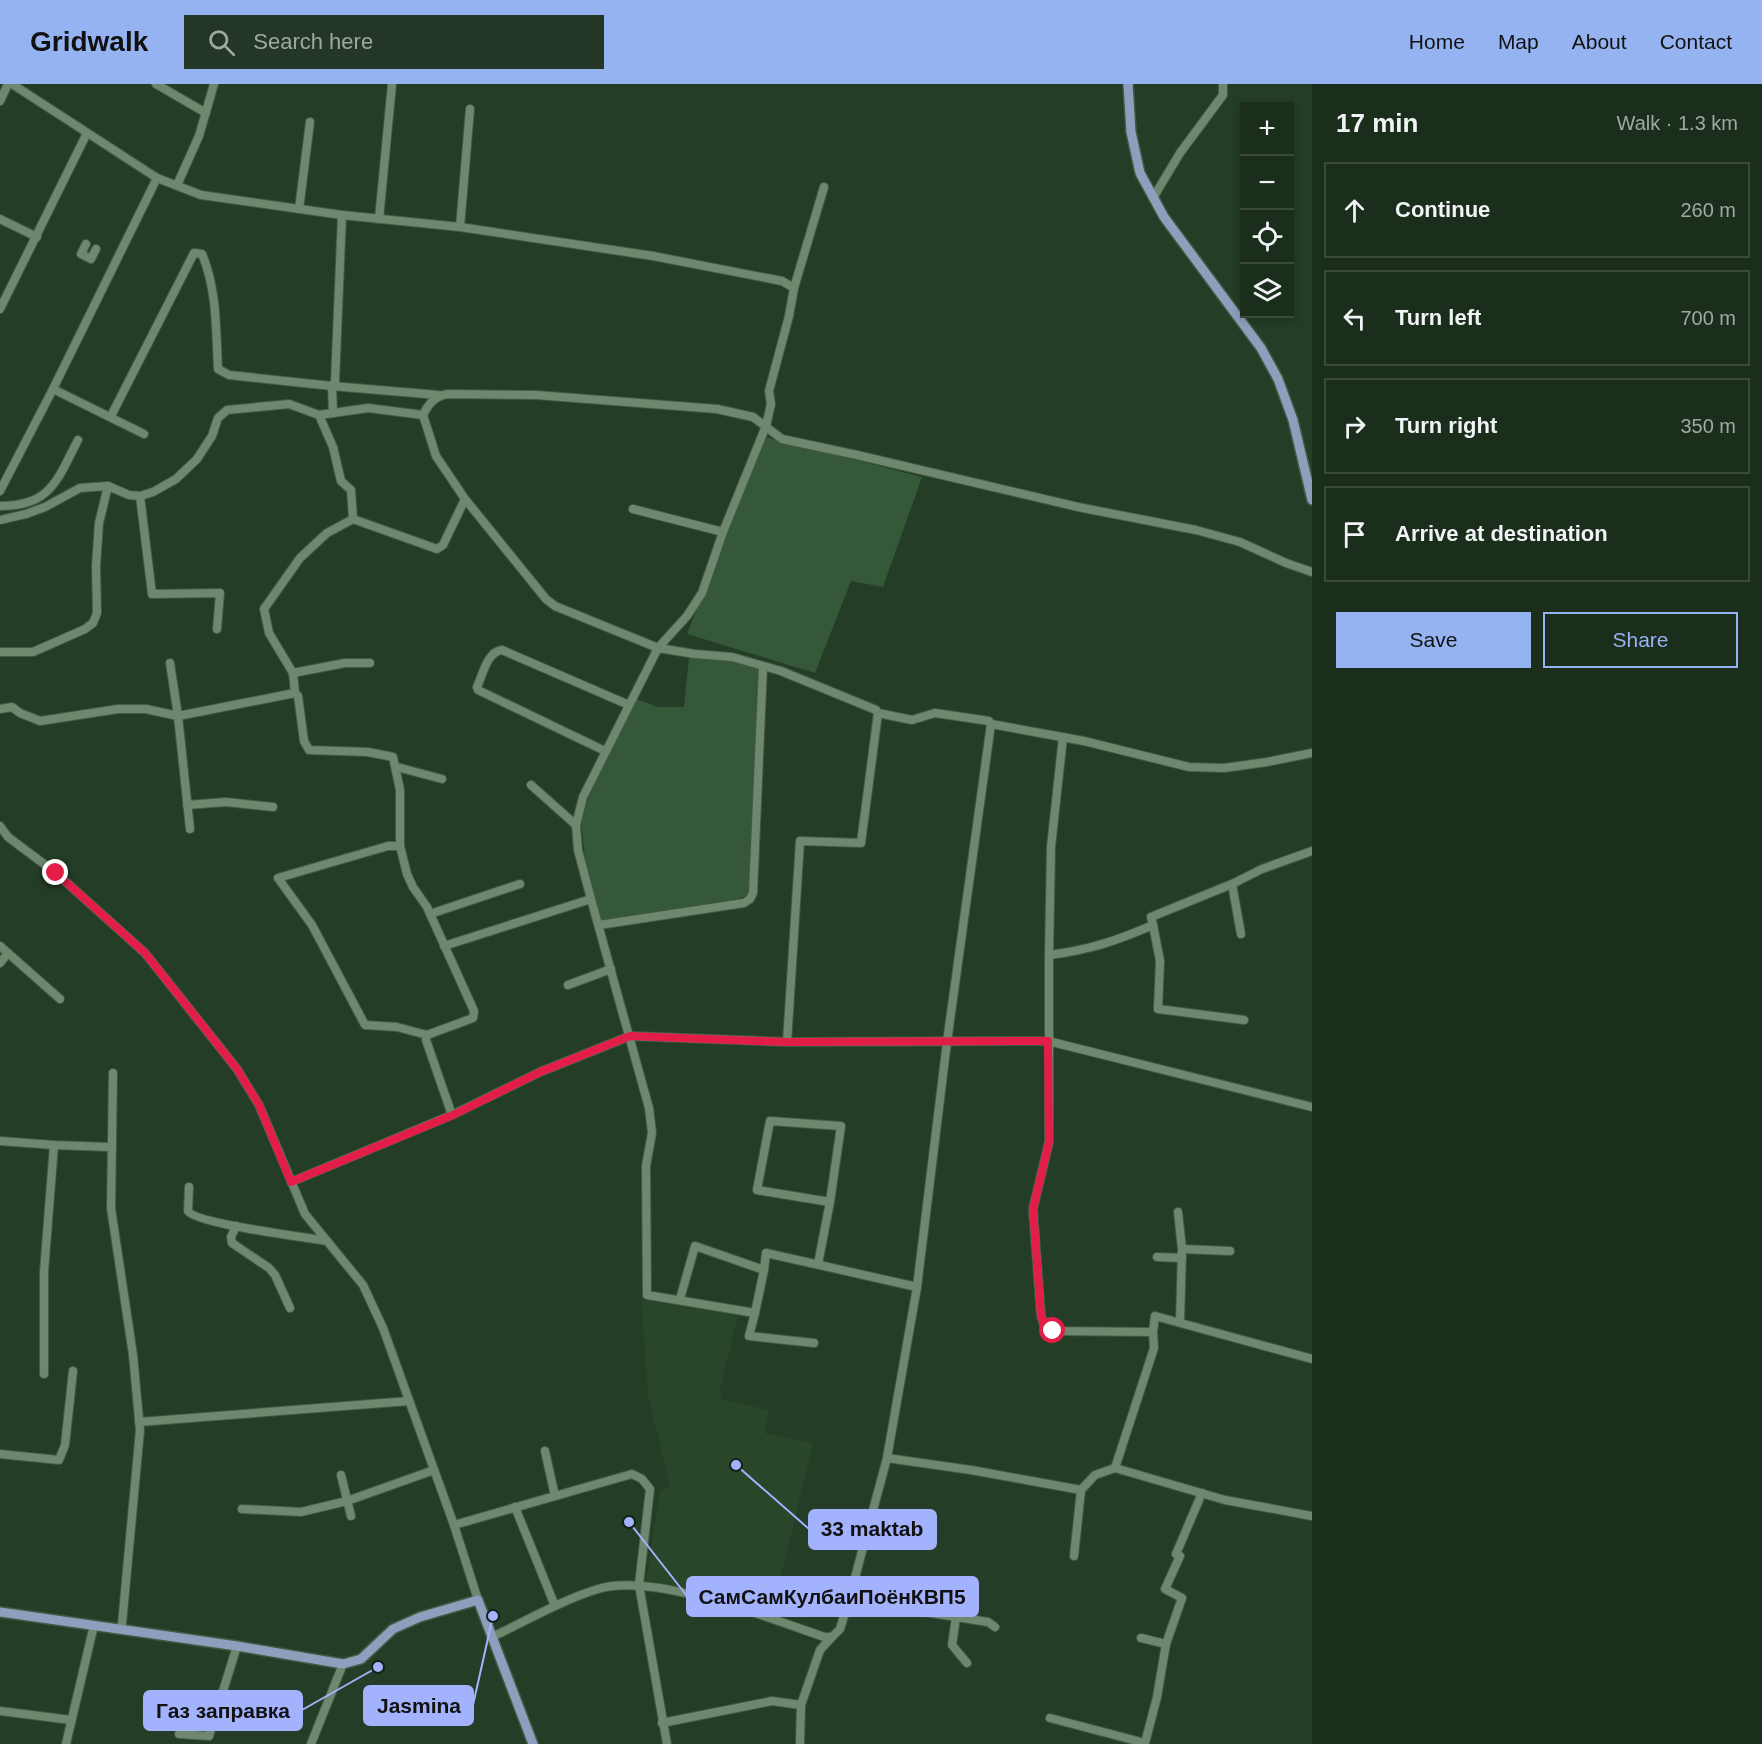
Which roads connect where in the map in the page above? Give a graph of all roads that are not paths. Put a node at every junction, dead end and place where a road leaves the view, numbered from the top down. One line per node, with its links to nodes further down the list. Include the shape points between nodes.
1 (8, 84): 8 (street)
2 (12, 84): 12 (street)
3 (156, 84): 10 (street)
4 (214, 84): 10 (street)
5 (392, 84): 20 (street)
6 (1223, 84): 16 (street, via 1223,95)
7 (1129, 88): 16 (main road, via 1131,132 1140,173)
8 (0, 101)
9 (470, 109): 21 (street)
10 (206, 113): 14 (street)
11 (310, 122): 17 (street)
12 (87, 133): 13 (street); 22 (street)
13 (157, 178): 14 (street); 28 (street)
14 (177, 185): 17 (street, via 201,195)
15 (824, 186): 25 (street)
16 (1153, 198): 41 (main road, via 1261,348 1278,379 1293,420)
17 (299, 209): 18 (street)
18 (342, 215): 20 (street); 27 (street)
19 (0, 219): 22 (street)
20 (379, 219): 21 (street)
21 (460, 227): 25 (street, via 653,256 782,281)
22 (37, 237): 26 (street)
23 (86, 244): 24 (street, via 81,254 91,259)
24 (96, 249)
25 (794, 288): 34 (street, via 769,391 771,404)
26 (0, 309)
27 (332, 386): 29 (street); 30 (street); 33 (street, via 228,375 218,369 214,303 205,262 201,254 194,253)
28 (53, 389): 33 (street); 38 (street)
29 (438, 395): 32 (street); 34 (street, via 536,395 717,409 753,417)
30 (333, 413): 31 (street); 32 (street, via 368,408)
31 (319, 415): 39 (street, via 289,404 227,410 218,418 197,459 177,479); 44 (street, via 333,447 341,481 351,490)
32 (423, 415): 40 (street, via 436,456)
33 (111, 416): 35 (street)
34 (766, 426): 46 (street); 47 (street, via 782,439 1196,530)
35 (144, 434)
36 (78, 441): 42 (street, via 52,489 15,506)
37 (108, 486): 39 (street); 45 (street, via 80,488 36,510); 50 (street, via 99,523 97,613 93,623 33,652)
38 (0, 491)
39 (140, 496): 48 (street, via 152,594 220,593)
40 (465, 499): 44 (street, via 443,545 437,549); 49 (street, via 555,606)
41 (1312, 500)
42 (0, 506)
43 (633, 509): 46 (street)
44 (353, 519): 54 (street, via 327,533 300,558 264,609 269,633)
45 (0, 520)
46 (723, 532): 49 (street, via 702,593)
47 (1312, 572)
48 (217, 629)
49 (658, 648): 53 (street, via 732,657); 56 (street)
50 (0, 652)
51 (170, 663): 59 (street)
52 (370, 663): 54 (street, via 345,663)
53 (763, 666): 58 (street); 79 (street, via 750,899)
54 (293, 673): 55 (street)
55 (295, 693): 59 (street); 64 (street, via 309,750 389,755)
56 (629, 705): 62 (street); 62 (street, via 502,650 491,655 478,690)
57 (0, 709): 59 (street, via 12,707 40,721 117,709 146,709)
58 (878, 713): 60 (street, via 912,720 935,713); 93 (street, via 861,843 800,841)
59 (178, 716): 67 (street)
60 (991, 724): 61 (street); 94 (street)
61 (1063, 737): 63 (street, via 1190,767 1224,768); 84 (street, via 1051,847)
62 (605, 751): 69 (street, via 583,796)
63 (1312, 753)
64 (397, 767): 65 (street); 72 (street)
65 (442, 779)
66 (531, 785): 69 (street)
67 (187, 805): 68 (street, via 226,802); 71 (street)
68 (273, 807)
69 (576, 825): 76 (street, via 578,850)
70 (0, 826): 101 (street, via 8,837 56,873 145,953 237,1069 259,1105)
71 (190, 830)
72 (400, 846): 77 (street, via 413,887); 90 (street, via 388,846 278,878 312,925 365,1025 397,1027)
73 (1312, 851): 75 (street, via 1262,868)
74 (519, 884): 77 (street)
75 (1232, 884): 78 (street, via 1151,918); 80 (street)
76 (591, 899): 79 (street); 82 (street)
77 (430, 914): 82 (street)
78 (1153, 925): 84 (street, via 1084,951); 89 (street, via 1160,961 1158,1010)
79 (599, 926): 86 (street)
80 (1241, 934)
81 (0, 946): 83 (street)
82 (444, 946): 90 (street, via 474,1015)
83 (8, 953): 85 (street); 88 (street)
84 (1048, 956): 92 (street)
85 (0, 963)
86 (611, 969): 87 (street); 91 (street)
87 (568, 985)
88 (60, 999)
89 (1244, 1020)
90 (427, 1035): 97 (street, via 426,1045)
91 (630, 1036): 93 (street); 97 (street, via 540,1072); 114 (street, via 652,1133 646,1166 647,1295)
92 (1048, 1041): 94 (street); 96 (street); 118 (street, via 1049,1142 1033,1209 1041,1316 1045,1327 1053,1331)
93 (786, 1042): 94 (street)
94 (947, 1042): 113 (street)
95 (113, 1072): 100 (street)
96 (1312, 1107)
97 (453, 1115): 101 (street)
98 (0, 1141): 99 (street)
99 (54, 1145): 100 (street); 122 (street, via 44,1272)
100 (112, 1150): 124 (street, via 111,1208)
101 (291, 1182): 106 (street, via 305,1214)
102 (189, 1187): 105 (street, via 191,1215)
103 (830, 1202): 103 (street, via 841,1126 770,1121 757,1190); 111 (street)
104 (1178, 1212): 107 (street)
105 (236, 1226): 106 (street); 115 (street, via 232,1243 269,1268)
106 (327, 1241): 123 (street, via 363,1285)
107 (1182, 1249): 108 (street); 110 (street)
108 (1230, 1251)
109 (1157, 1257): 110 (street)
110 (1182, 1258): 117 (street)
111 (818, 1264): 112 (street, via 766,1254); 113 (street)
112 (764, 1270): 114 (street, via 695,1246); 116 (street)
113 (917, 1287): 127 (street)
114 (680, 1299): 116 (street)
115 (290, 1308)
116 (755, 1312): 119 (street, via 749,1336)
117 (1180, 1322): 118 (street, via 1155,1316); 120 (street)
118 (1153, 1332): 128 (street, via 1154,1348)
119 (814, 1342)
120 (1312, 1359)
121 (73, 1371): 126 (street, via 65,1445 59,1460)
122 (44, 1374)
123 (409, 1401): 124 (street); 129 (street)
124 (139, 1422): 149 (street)
125 (546, 1451): 133 (street)
126 (0, 1454)
127 (887, 1458): 131 (street); 143 (street)
128 (1115, 1468): 131 (street, via 1095,1475); 132 (street)
129 (434, 1470): 134 (street); 139 (street)
130 (341, 1475): 134 (street)
131 (1081, 1490): 140 (street)
132 (1202, 1493): 138 (street); 153 (street, via 1165,1589 1182,1598)
133 (555, 1496): 135 (street); 141 (street, via 632,1474 642,1479 650,1489)
134 (347, 1501): 136 (street, via 301,1512); 137 (street)
135 (515, 1507): 139 (street); 144 (street)
136 (242, 1509)
137 (351, 1516)
138 (1312, 1516)
139 (454, 1526): 142 (street)
140 (1074, 1556)
141 (639, 1585): 144 (street, via 600,1588); 151 (street, via 666,1589); 161 (street)
142 (478, 1600): 150 (main road); 156 (main road, via 393,1629 361,1659)
143 (849, 1600): 146 (street); 151 (street, via 840,1629)
144 (555, 1606): 150 (street)
145 (0, 1612): 147 (main road)
146 (956, 1617): 148 (street, via 988,1622); 155 (street, via 952,1645)
147 (94, 1625): 149 (main road); 160 (street)
148 (995, 1627)
149 (119, 1629): 154 (main road)
150 (494, 1636): 165 (main road)
151 (832, 1637): 157 (street, via 820,1650)
152 (1141, 1638): 153 (street)
153 (1166, 1644): 159 (street, via 1145,1743)
154 (237, 1646): 156 (main road); 162 (street, via 209,1736)
155 (967, 1663)
156 (343, 1664): 164 (street)
157 (801, 1705): 161 (street, via 772,1701); 167 (street)
158 (0, 1711): 160 (street)
159 (1050, 1718)
160 (71, 1720): 163 (street)
161 (662, 1723): 166 (street)
162 (179, 1734)
163 (66, 1744)
164 (311, 1744)
165 (533, 1744)
166 (666, 1744)
167 (800, 1744)

